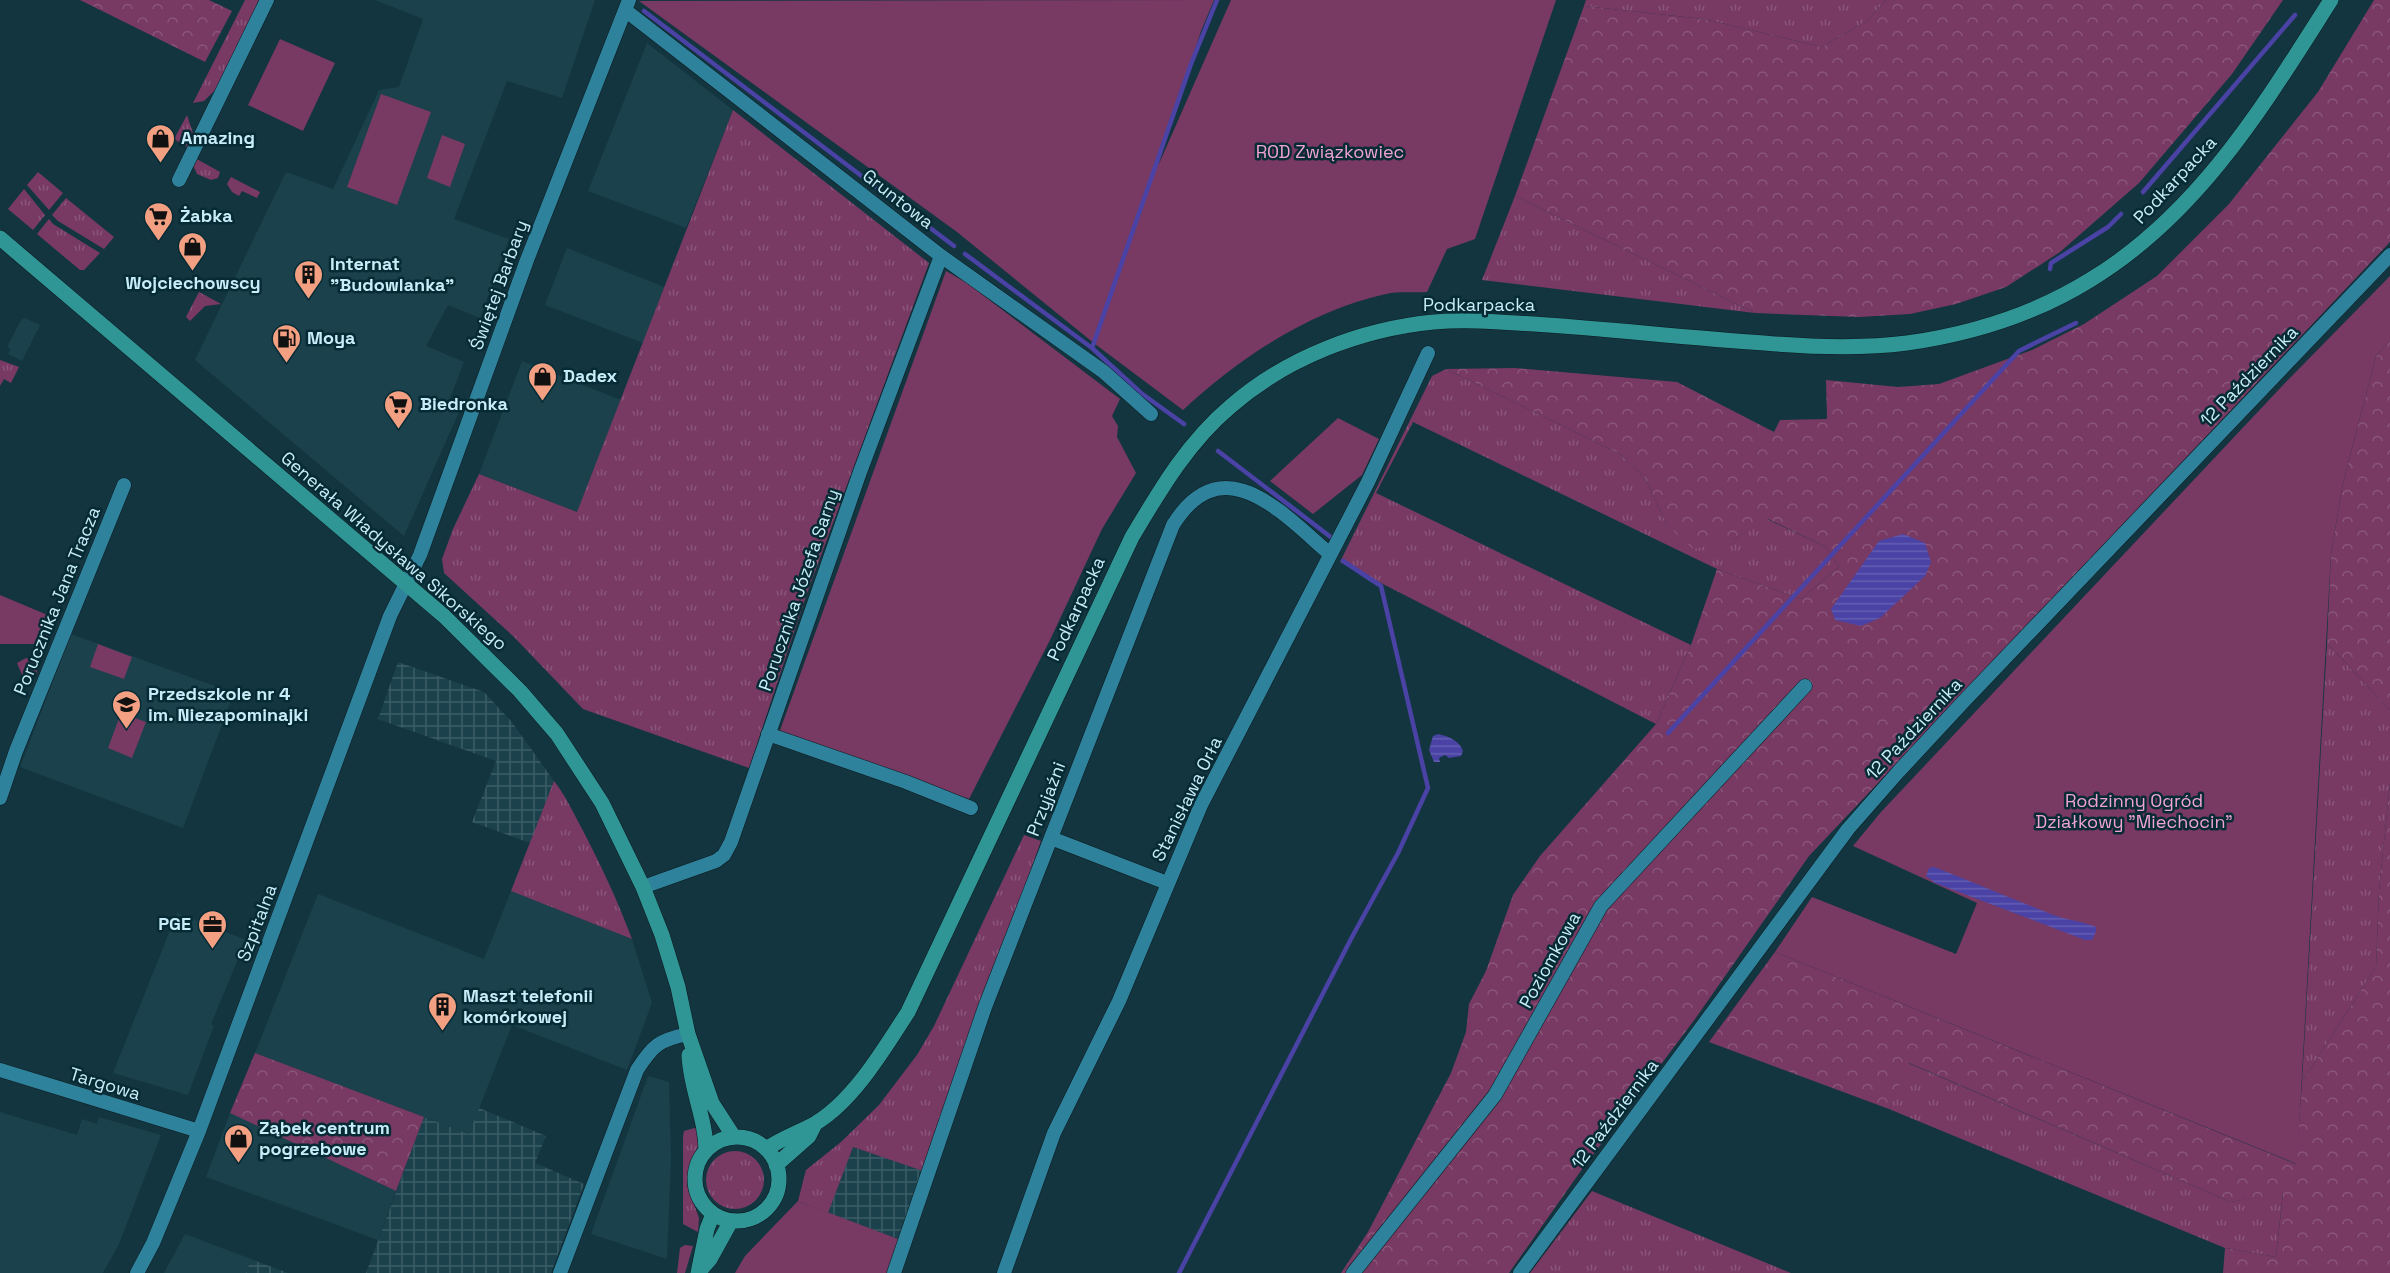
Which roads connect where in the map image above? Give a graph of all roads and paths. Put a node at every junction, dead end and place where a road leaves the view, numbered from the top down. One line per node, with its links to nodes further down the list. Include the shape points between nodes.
1 (267, 0): 4 (street)
2 (2331, 0): 22 (main road, Podkarpacka, via 2231,150 2168,220 2088,281 2024,313 1945,336 1858,346 1798,346 1500,322 1433,322 1382,331 1330,347 1232,404 1187,451 1132,537 908,1012 865,1075 829,1114)
3 (627, 5): 7 (street, Gruntowa); 12 (street, Świętej Barbary, via 526,260 420,555)
4 (179, 180)
5 (0, 238): 12 (main road, Generała Władysława Sikorskiego)
6 (2390, 255): 36 (street, 12 Października, via 1964,701 1856,821)
7 (941, 256): 9 (street, Gruntowa, via 1104,372); 14 (street, Porucznika Józefa Sarny)
8 (1428, 353): 11 (street, Stanisława Orła)
9 (1151, 414)
10 (124, 485): 15 (street, Porucznika Jana Tracza)
11 (1330, 554): 17 (street, Przyjaźni, via 1265,500 1244,490 1209,491 1180,512); 18 (street, Stanisława Orła, via 1201,805)
12 (406, 584): 19 (main road, Generała Władysława Sikorskiego, via 483,653 557,734 602,803); 23 (street, Szpitalna, via 390,616)
13 (1805, 686): 35 (street, Poziomkowa, via 1601,906 1496,1095)
14 (768, 734): 16 (street); 19 (street, Porucznika Józefa Sarny, via 724,855)
15 (0, 798)
16 (971, 808)
17 (1051, 837): 18 (street); 33 (street, Przyjaźni, via 985,1007)
18 (1167, 883): 34 (street, Stanisława Orła, via 1119,1001 1054,1133)
19 (643, 887): 20 (main road, Generała Władysława Sikorskiego, via 678,987)
20 (688, 1034): 24 (main road, Generała Władysława Sikorskiego, via 712,1103); 26 (main road, Generała Władysława Sikorskiego, via 693,1087 706,1133); 31 (street, via 656,1043 637,1070)
21 (0, 1070): 23 (street, Targowa)
22 (814, 1124): 25 (main road, Podkarpacka); 27 (main road, Podkarpacka, via 809,1136)
23 (199, 1131): 30 (street, Szpitalna)
24 (734, 1137): 25 (main road, via 746,1138); 26 (main road, via 723,1139)
25 (766, 1149): 27 (main road)
26 (706, 1151): 28 (main road, via 695,1177 703,1204)
27 (776, 1165): 29 (main road, via 776,1193 769,1206 758,1215)
28 (713, 1214): 29 (main road); 32 (main road)
29 (731, 1221): 32 (main road)
30 (137, 1273)
31 (560, 1273)
32 (698, 1273)
33 (894, 1273)
34 (1004, 1273)
35 (1353, 1273)
36 (1520, 1273)

